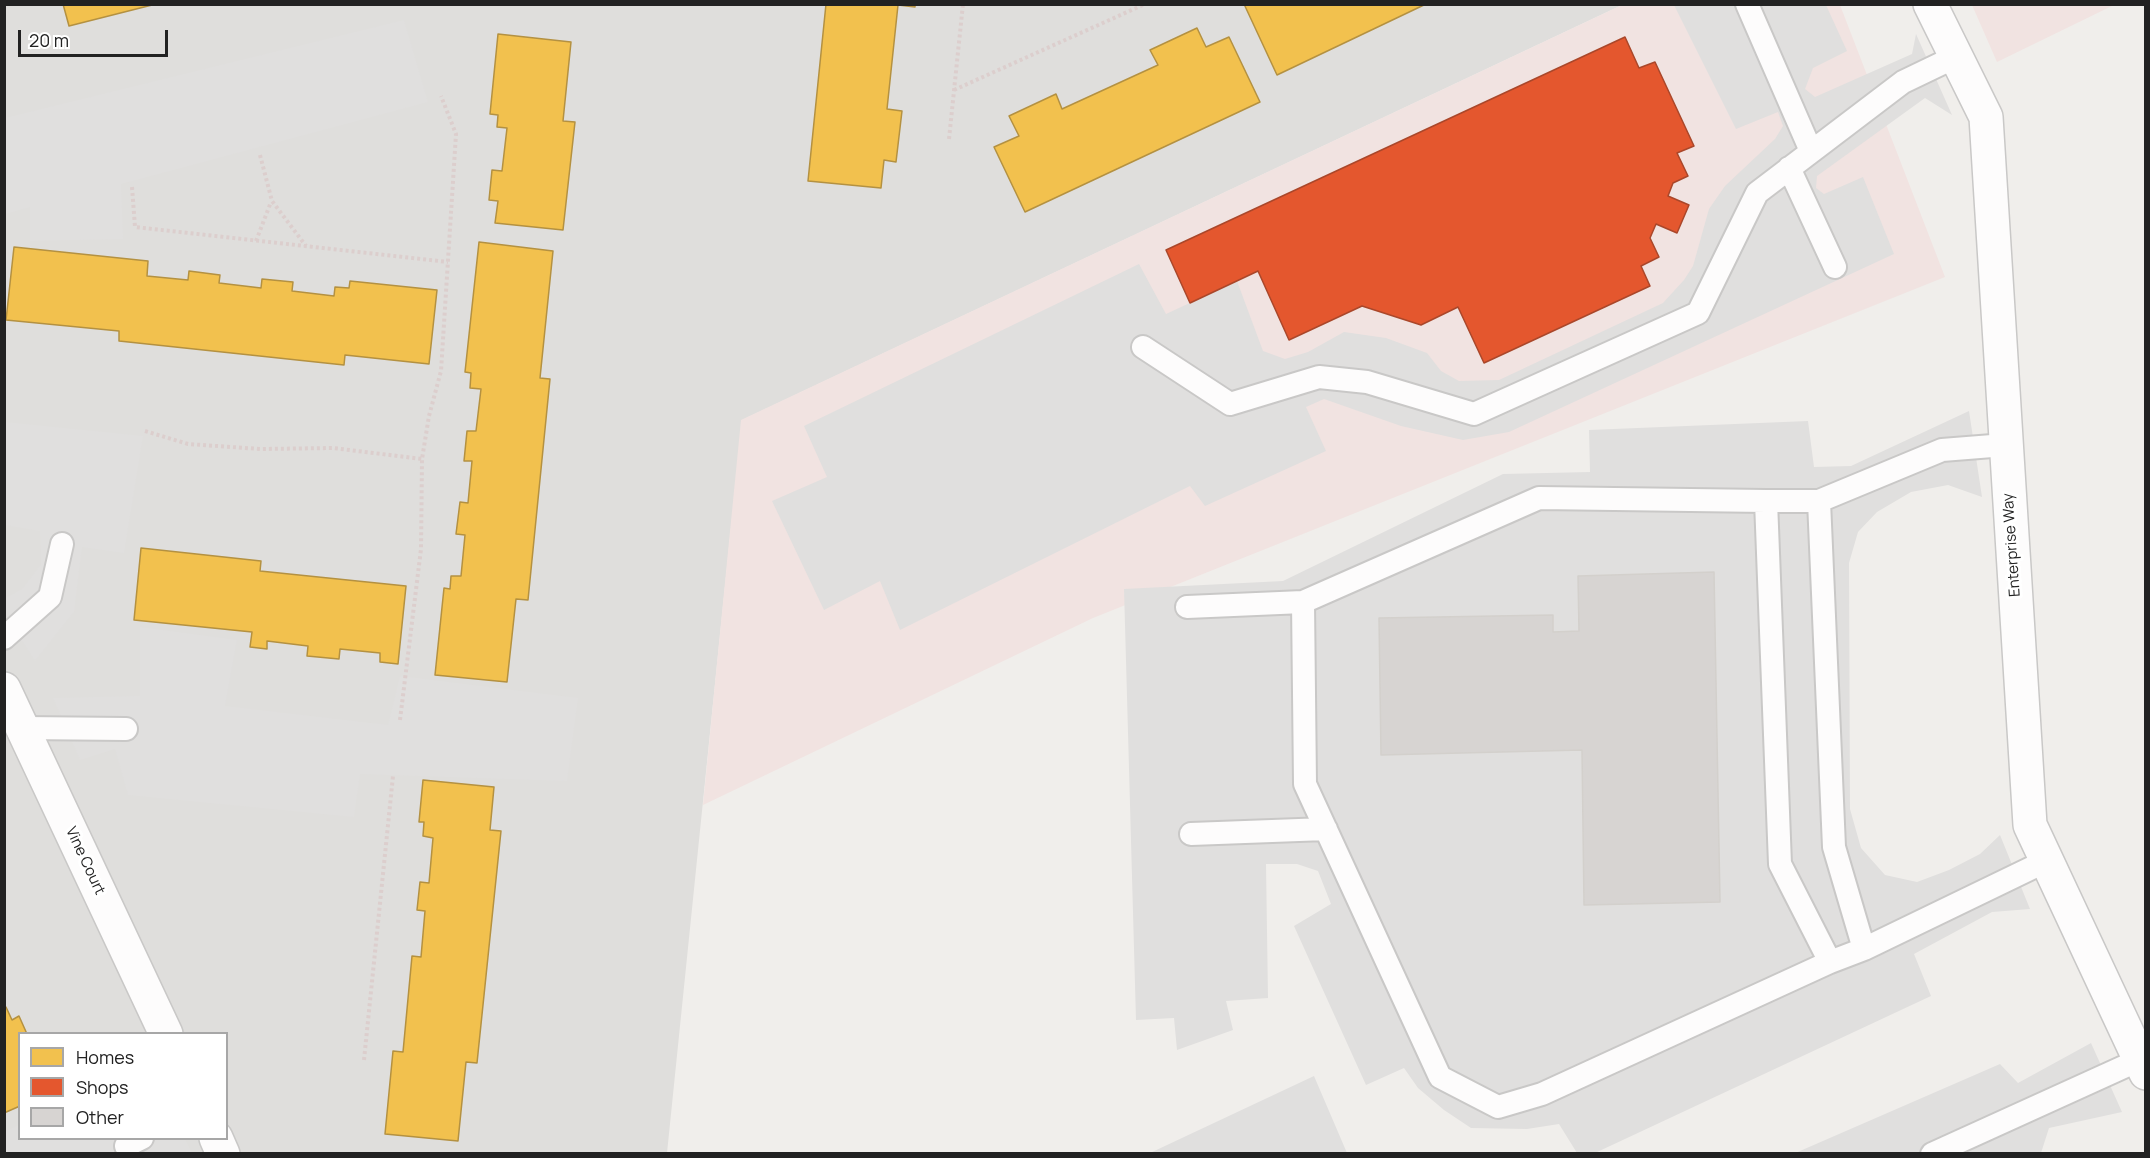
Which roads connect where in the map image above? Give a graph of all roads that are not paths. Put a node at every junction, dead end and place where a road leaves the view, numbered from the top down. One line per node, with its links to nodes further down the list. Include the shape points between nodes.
1 (1747, 4): 4 (lane)
2 (1930, 4): 3 (street, Enterprise Way)
3 (1955, 57): 4 (lane, via 1903,81); 8 (street, Enterprise Way, via 1986,117)
4 (1811, 151): 5 (lane)
5 (1789, 168): 6 (lane); 7 (lane, via 1757,193 1698,313 1474,414 1367,382 1319,377 1230,404)
6 (1835, 267)
7 (1143, 347)
8 (2005, 445): 10 (lane, via 1942,450); 20 (street, Enterprise Way, via 2030,825)
9 (1766, 501): 10 (lane); 12 (lane, via 1539,498); 22 (lane, via 1780,864)
10 (1819, 501): 21 (lane, via 1834,847)
11 (62, 544): 14 (lane, via 50,597)
12 (1303, 602): 13 (lane); 18 (lane, via 1305,784)
13 (1187, 607)
14 (4, 638)
15 (4, 689): 16 (street, Vine Court)
16 (23, 728): 17 (lane); 23 (street, Vine Court)
17 (126, 729)
18 (1326, 829): 19 (lane); 22 (lane, via 1440,1077 1498,1107 1542,1094)
19 (1191, 834)
20 (2046, 861): 21 (lane); 24 (street, Enterprise Way)
21 (1864, 949): 22 (lane)
22 (1830, 962)
23 (165, 1032)
24 (2142, 1067): 27 (lane)
25 (217, 1140): 26 (street)
26 (223, 1154)
27 (1932, 1154)

